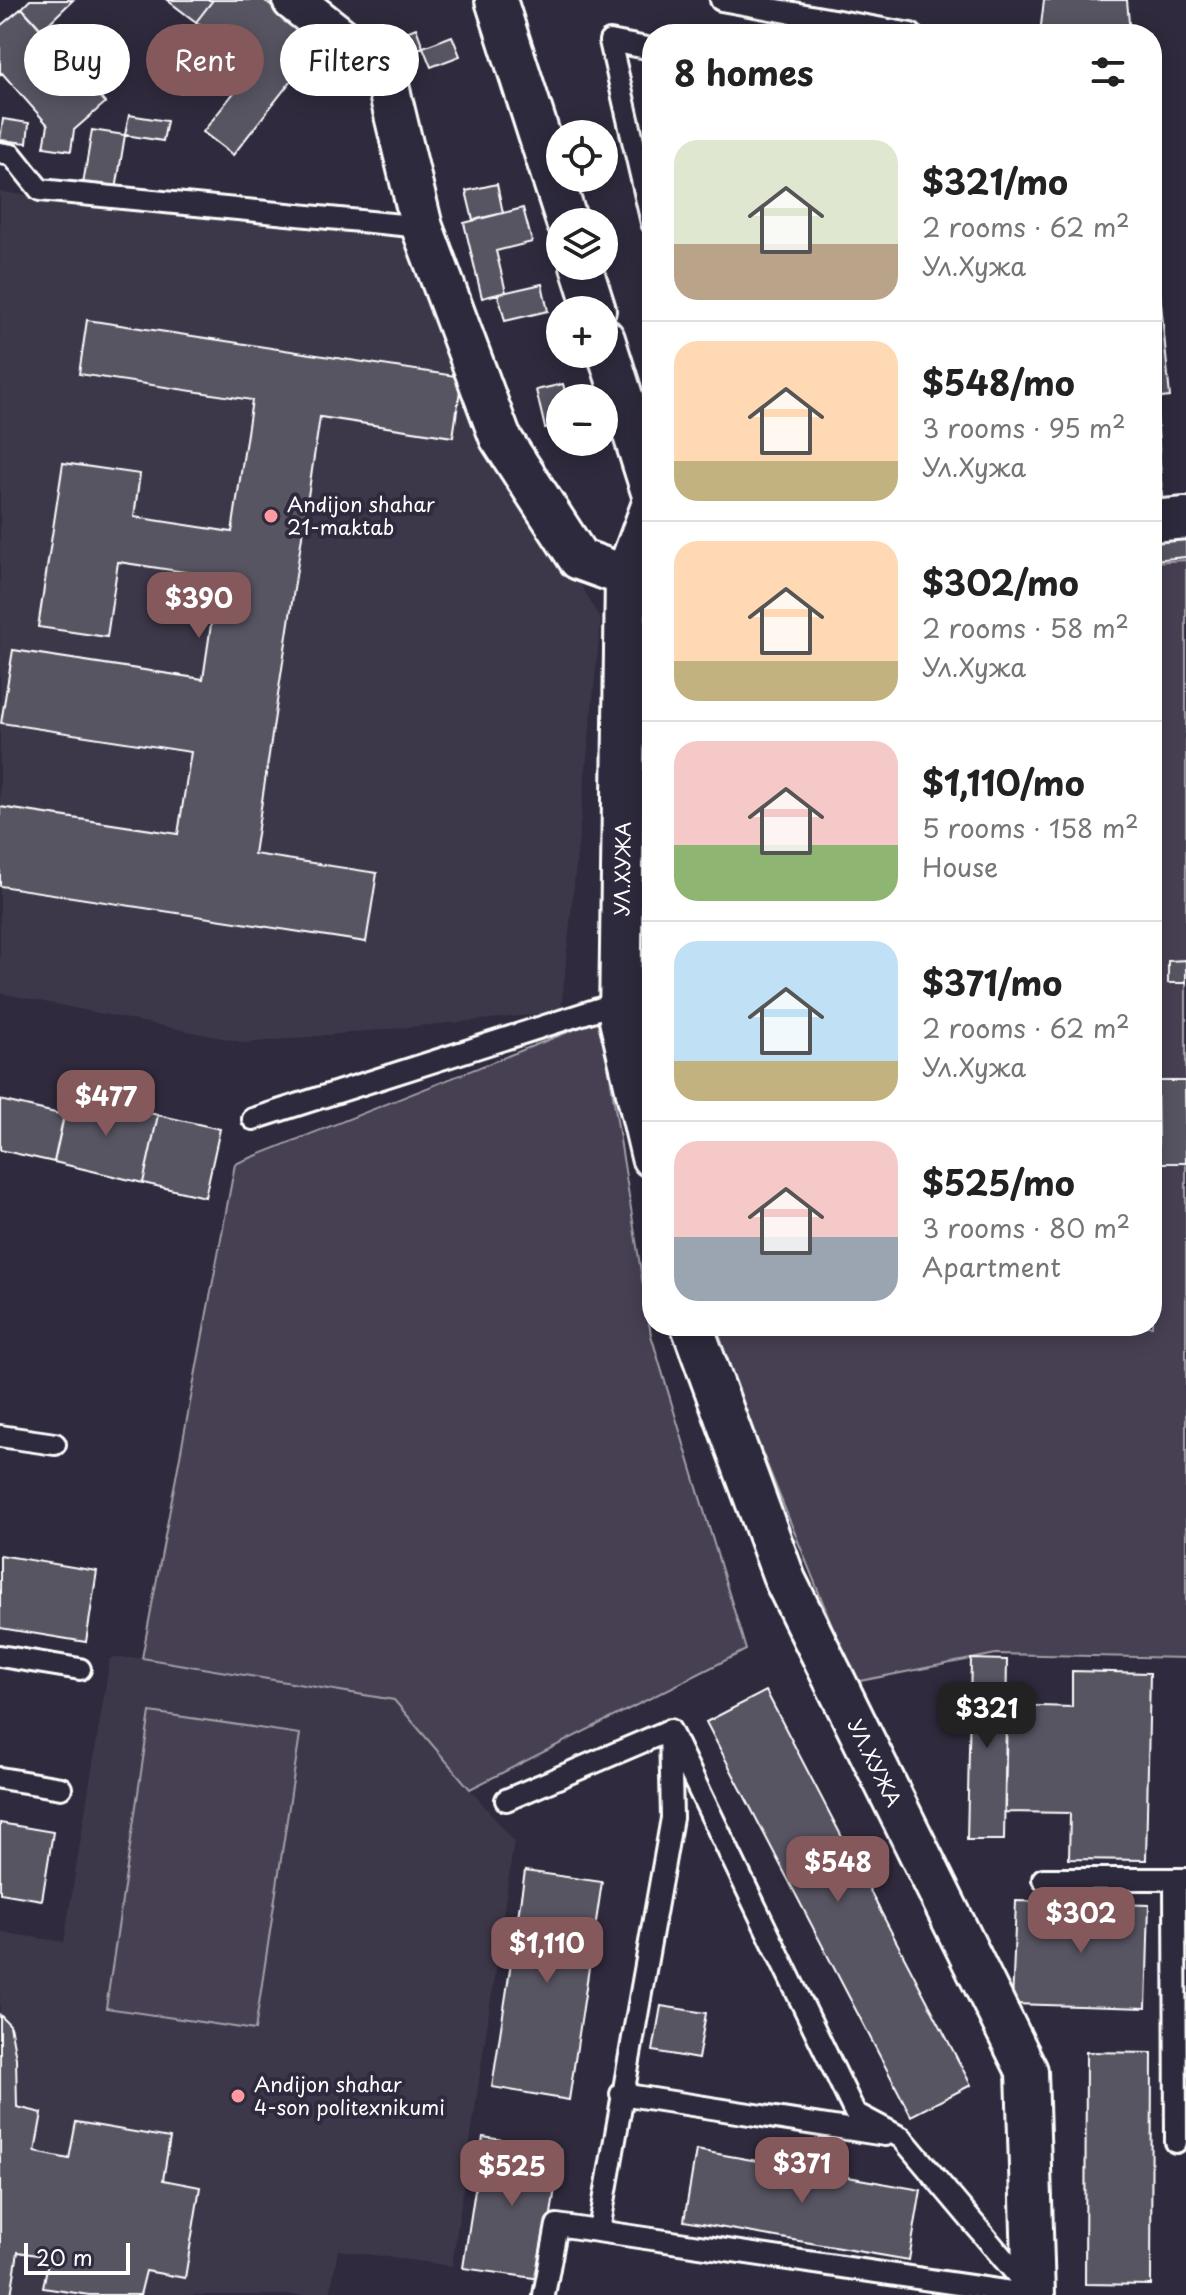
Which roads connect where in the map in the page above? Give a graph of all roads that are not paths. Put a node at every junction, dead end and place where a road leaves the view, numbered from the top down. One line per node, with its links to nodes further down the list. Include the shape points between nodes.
1 (293, 0): 9 (street, via 385,73)
2 (496, 0): 8 (street)
3 (721, 0): 4 (lane)
4 (829, 24)
5 (642, 47): 7 (lane, via 610,41)
6 (0, 153): 9 (lane, via 12,155 40,190)
7 (642, 180)
8 (563, 208)
9 (422, 227): 14 (street, via 500,437 579,559)
10 (614, 368): 11 (street)
11 (642, 448)
12 (1186, 518): 13 (street)
13 (1162, 520)
14 (639, 575): 15 (street, УЛ.ХУЖА)
15 (620, 1002): 16 (street, УЛ.ХУЖА); 17 (lane)
16 (642, 1114)
17 (253, 1119)
18 (696, 1336): 34 (street, УЛ.ХУЖА, via 785,1580 1027,2071)
19 (0, 1436): 20 (lane)
20 (55, 1444)
21 (0, 1656): 22 (lane)
22 (80, 1669)
23 (670, 1730): 26 (lane); 29 (lane, via 672,1818); 30 (lane, via 855,2113)
24 (0, 1778): 25 (lane)
25 (61, 1788)
26 (506, 1800)
27 (1043, 1879): 28 (lane)
28 (1180, 1880): 31 (lane)
29 (621, 2094): 30 (lane); 32 (lane)
30 (902, 2138): 34 (lane)
31 (1176, 2142)
32 (599, 2230): 33 (lane, via 557,2225); 34 (lane)
33 (544, 2295)
34 (1033, 2295)

